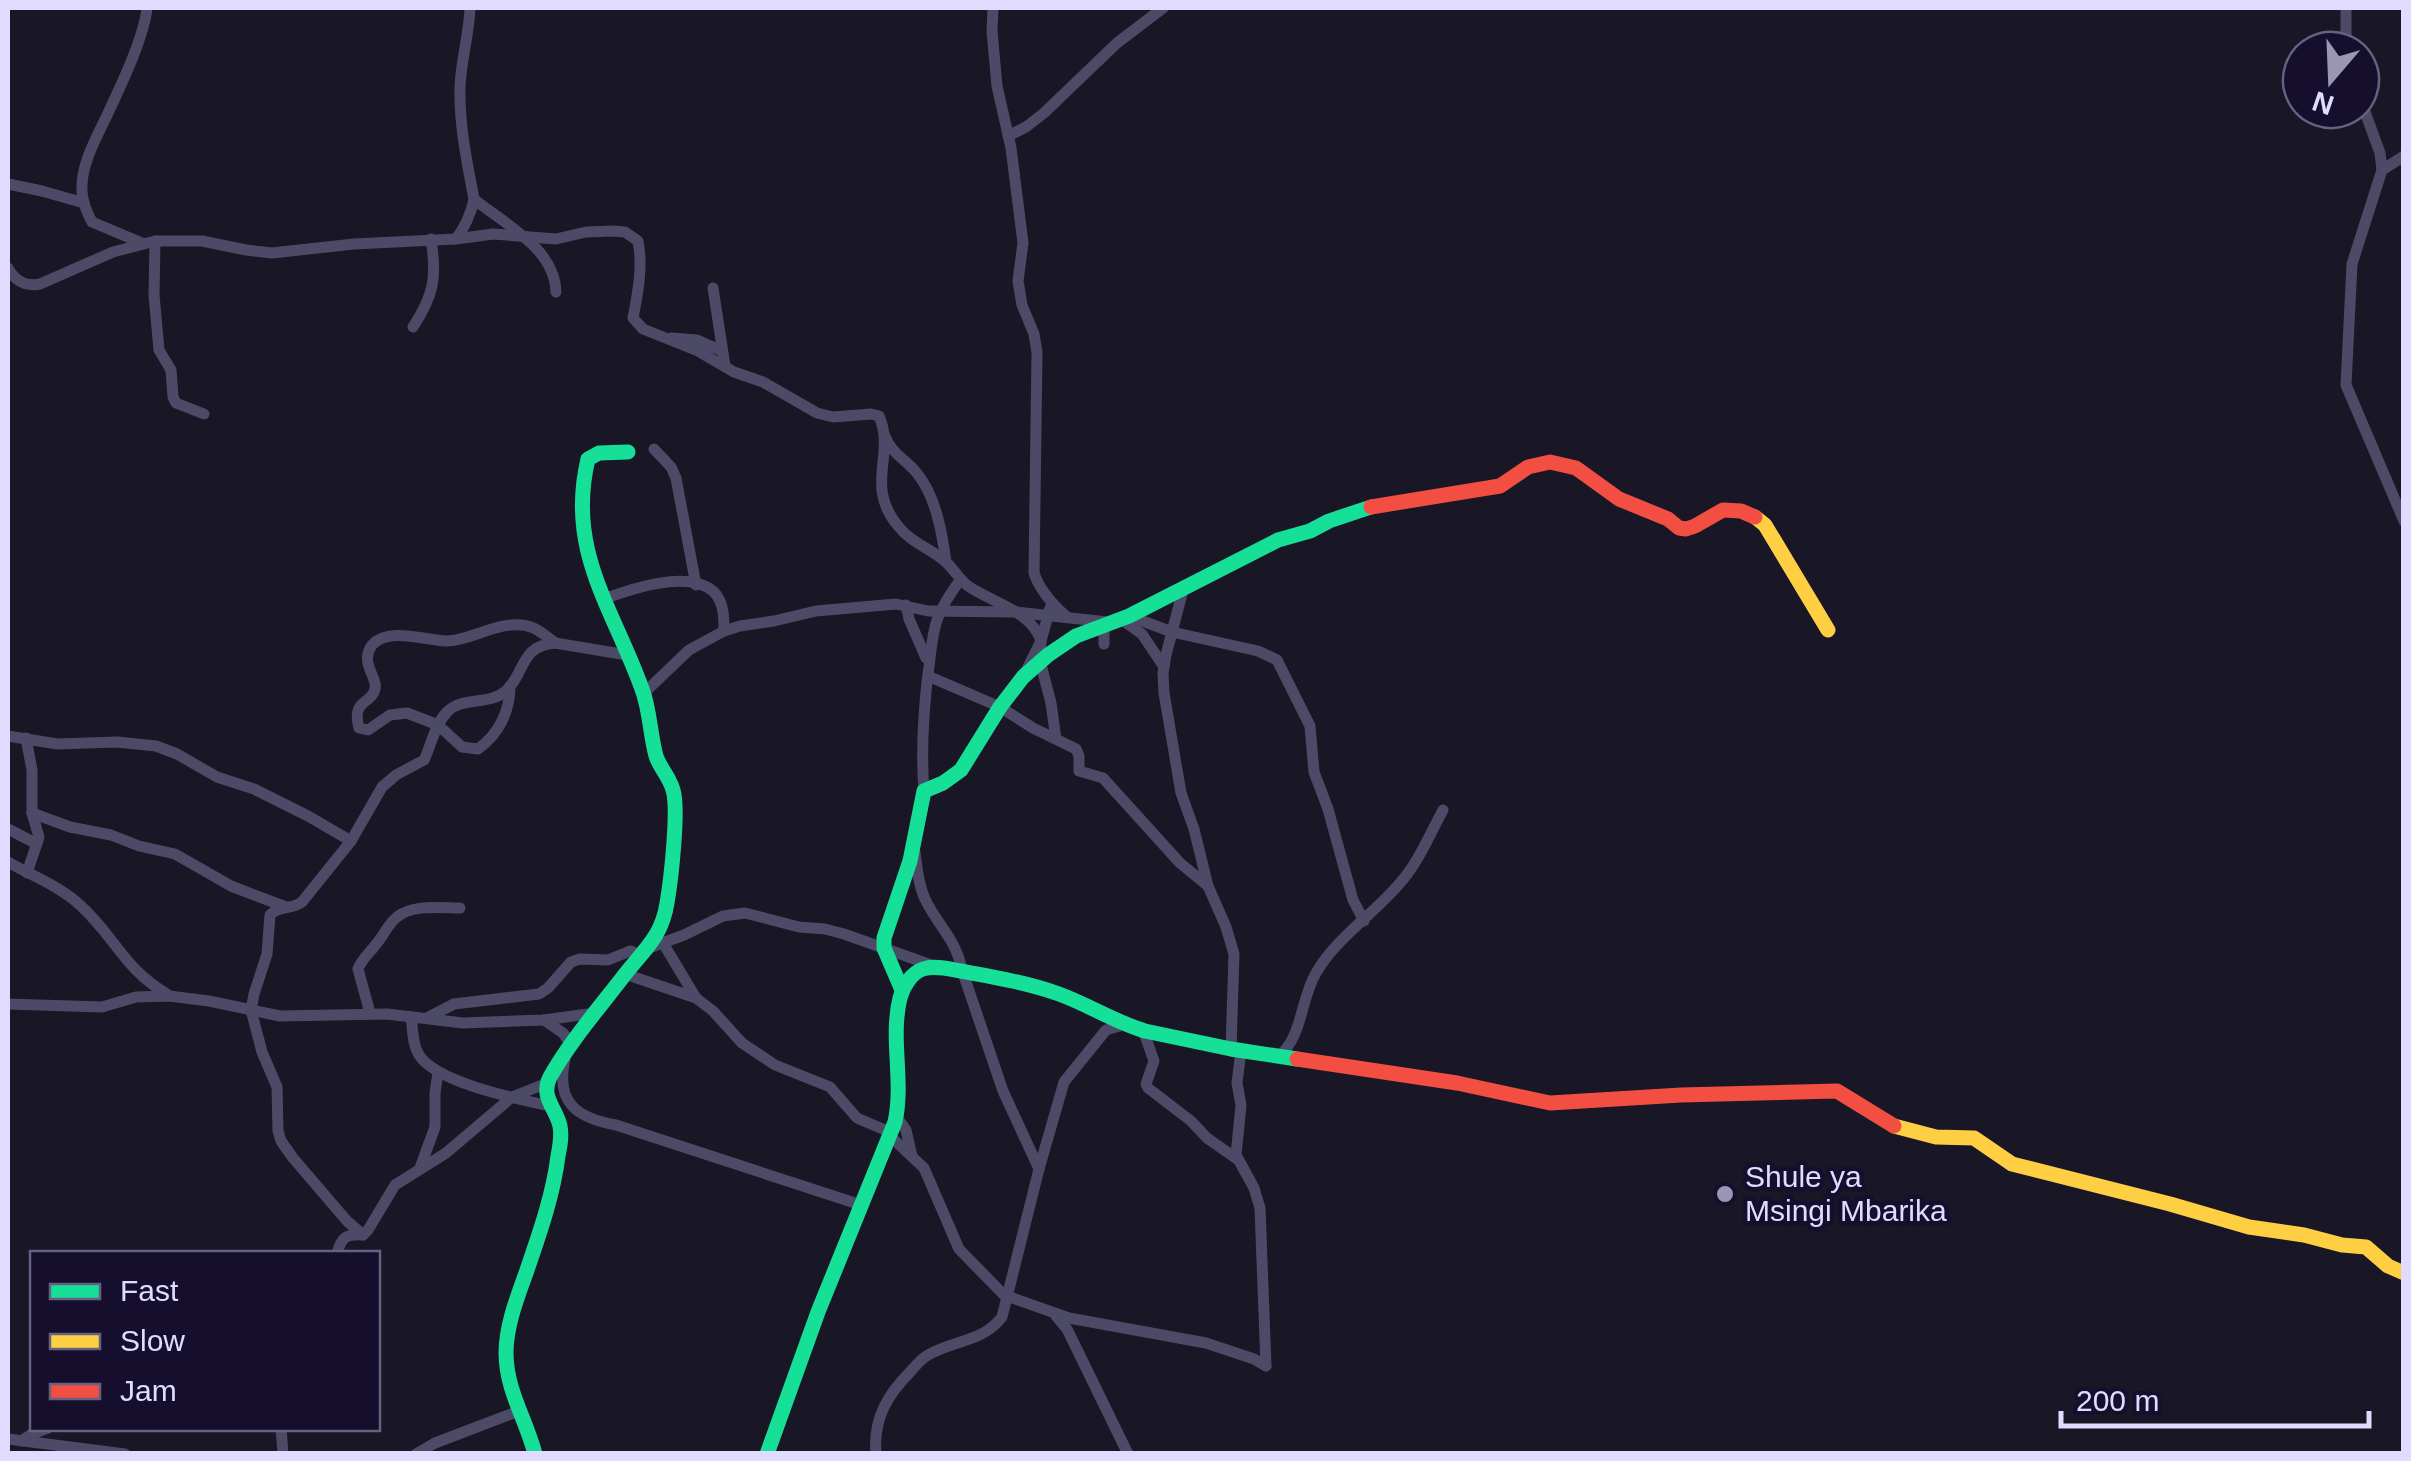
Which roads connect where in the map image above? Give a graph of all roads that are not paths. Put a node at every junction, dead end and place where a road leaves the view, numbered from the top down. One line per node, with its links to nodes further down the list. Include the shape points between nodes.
1 (147, 8): 11 (street, via 84,170)
2 (470, 8): 10 (street, via 460,93)
3 (993, 8): 6 (street, via 997,86)
4 (1163, 8): 6 (street, via 1044,114)
5 (2372, 130): 8 (street)
6 (1008, 136): 34 (street, via 1023,243 1018,281 1037,352 1034,572)
7 (2404, 156): 8 (street)
8 (2382, 170): 27 (street, via 2352,264 2346,386)
9 (8, 184): 11 (street)
10 (474, 199): 12 (street); 13 (street)
11 (84, 204): 15 (street, via 97,225)
12 (524, 237): 13 (street); 18 (street, via 554,272); 20 (street, via 613,231 632,236 640,260 633,318)
13 (456, 238): 14 (street)
14 (432, 239): 15 (street, via 272,253 202,240); 19 (street, via 432,292)
15 (148, 242): 16 (street, via 36,285 17,281); 23 (street, via 159,350 171,370 173,397)
16 (8, 268)
17 (713, 288): 21 (street)
18 (556, 292)
19 (413, 328)
20 (667, 339): 21 (street, via 697,340); 22 (street)
21 (722, 351): 22 (street)
22 (725, 366): 24 (street, via 818,414 876,414)
23 (204, 414)
24 (884, 434): 28 (street, via 927,490); 28 (street, via 880,478 888,513 912,540)
25 (654, 449): 30 (street, via 676,478)
26 (628, 452): 32 (street, via 591,456 584,476 583,532)
27 (2404, 521)
28 (946, 562): 29 (street)
29 (961, 580): 35 (street); 36 (street)
30 (696, 584): 32 (street, via 656,582); 39 (street, via 721,603)
31 (1183, 590): 37 (street); 38 (street, via 1278,540 1374,506 1500,486 1528,467 1550,462 1576,468 1619,499 1679,528 1722,510 1758,518); 40 (street)
32 (604, 599): 44 (street)
33 (906, 605): 35 (street); 39 (street, via 816,612); 46 (street)
34 (1050, 610): 36 (street); 37 (street, via 1068,618); 41 (street)
35 (940, 611): 36 (street); 46 (street)
36 (1014, 612): 41 (street)
37 (1116, 620): 40 (street); 43 (street); 45 (street); 47 (street, via 1142,634)
38 (1828, 630)
39 (724, 631): 51 (street, via 689,650)
40 (1172, 632): 47 (street); 71 (street, via 1265,653 1281,665 1310,726 1314,772)
41 (1041, 641): 45 (street); 48 (street)
42 (555, 643): 44 (street); 50 (street, via 536,647); 53 (street, via 519,624 453,640 410,635 377,641 368,663 374,693 359,708 359,728 368,730 398,713)
43 (1104, 644)
44 (627, 656): 51 (street)
45 (1040, 661): 48 (street); 56 (street)
46 (928, 662): 49 (street)
47 (1164, 668): 66 (street, via 1181,792)
48 (1023, 677): 52 (street)
49 (932, 678): 52 (street); 57 (street, via 921,727)
50 (510, 686): 53 (street, via 497,697 453,707); 53 (street, via 507,713 478,749 462,747)
51 (644, 694): 73 (street, via 655,752 675,797 667,905)
52 (1000, 707): 56 (street); 57 (street, via 961,770)
53 (438, 725): 61 (street, via 424,760 382,788)
54 (8, 736): 55 (street)
55 (26, 738): 59 (street); 61 (street, via 156,746)
56 (1056, 739): 66 (street, via 1076,749 1079,770 1103,778)
57 (924, 792): 62 (street)
58 (1443, 810): 71 (street, via 1406,877)
59 (32, 813): 63 (street); 67 (street, via 174,854)
60 (8, 828): 63 (street)
61 (352, 841): 68 (street)
62 (913, 842): 72 (street); 75 (street, via 921,890 953,941)
63 (37, 844): 65 (street)
64 (8, 862): 65 (street)
65 (26, 873): 78 (street, via 78,903 132,968)
66 (1208, 886): 90 (street, via 1234,954)
67 (259, 897): 68 (street); 70 (street)
68 (290, 908): 70 (street)
69 (460, 908): 82 (street, via 405,911 393,920 358,970)
70 (269, 918): 81 (street)
71 (1364, 921): 91 (street, via 1315,975 1292,1044)
72 (884, 948): 73 (street, via 741,912); 74 (street); 77 (street)
73 (651, 949): 76 (street); 79 (street); 85 (street, via 580,959 539,994 454,1004)
74 (935, 966): 75 (street); 77 (street, via 911,976)
75 (962, 970): 87 (street, via 1059,994); 101 (street, via 1003,1091)
76 (626, 974): 79 (street); 83 (street)
77 (902, 990): 96 (street)
78 (169, 996): 80 (street, via 102,1008); 81 (street)
79 (696, 998): 97 (street, via 742,1044 830,1087 858,1118)
80 (8, 1004)
81 (252, 1010): 82 (street, via 280,1016); 103 (street, via 277,1087 282,1141)
82 (370, 1013): 84 (street)
83 (595, 1014): 86 (street); 89 (street)
84 (411, 1016): 85 (street); 92 (street, via 416,1048)
85 (427, 1018): 86 (street)
86 (544, 1020): 89 (street, via 563,1033)
87 (1126, 1024): 88 (street); 101 (street, via 1106,1030 1066,1080)
88 (1143, 1030): 90 (street); 99 (street, via 1154,1061 1148,1088)
89 (569, 1050): 93 (street); 102 (street, via 562,1072 578,1112)
90 (1236, 1050): 91 (street); 99 (street)
91 (1278, 1056): 105 (street, via 1550,1103 1838,1090 1898,1128 1974,1138 2012,1164 2249,1228 2366,1247)
92 (438, 1072): 94 (street); 100 (street, via 435,1128)
93 (547, 1083): 94 (street); 95 (street)
94 (512, 1097): 95 (street); 100 (street)
95 (550, 1106): 108 (street, via 562,1131 558,1159 506,1351)
96 (896, 1116): 97 (street); 98 (street)
97 (891, 1135): 98 (street); 102 (street)
98 (912, 1156): 106 (street, via 925,1169 959,1249)
99 (1237, 1159): 107 (street, via 1260,1208 1266,1366 1206,1343)
100 (420, 1168): 103 (street, via 395,1185)
101 (1039, 1169): 106 (street)
102 (861, 1206): 117 (street)
103 (363, 1235): 104 (street, via 347,1234)
104 (338, 1251)
105 (2404, 1273)
106 (1008, 1297): 107 (street); 118 (street, via 990,1331 927,1356 891,1392 876,1425)
107 (1051, 1312): 119 (street, via 1067,1329)
108 (519, 1411): 112 (street); 116 (street)
109 (40, 1431): 111 (street)
110 (8, 1439): 111 (street)
111 (22, 1440): 113 (street)
112 (435, 1443): 114 (street); 115 (street)
113 (125, 1454)
114 (416, 1454)
115 (446, 1454)
116 (535, 1454)
117 (766, 1454)
118 (876, 1454)
119 (1128, 1454)

